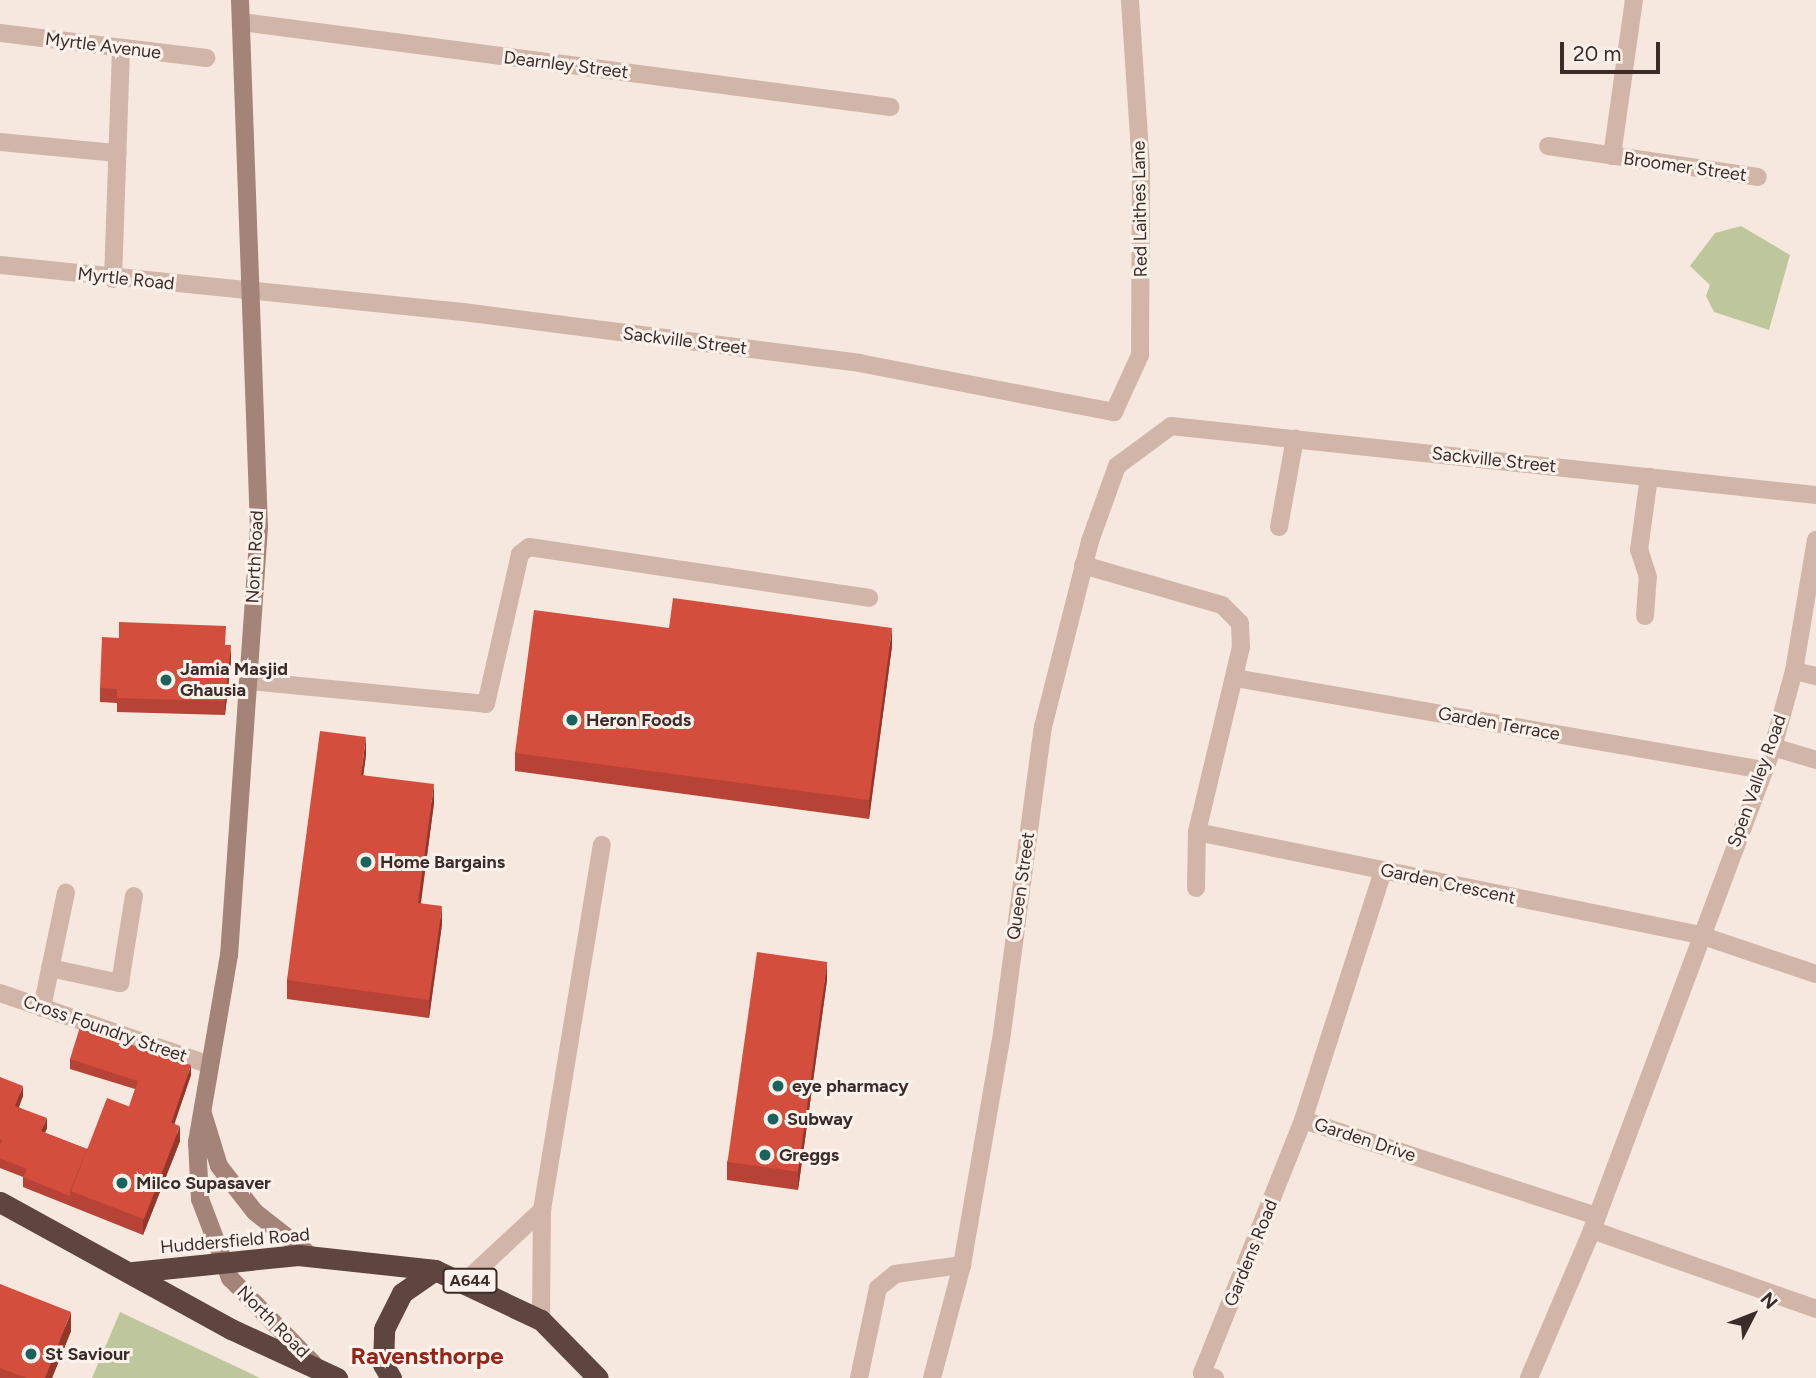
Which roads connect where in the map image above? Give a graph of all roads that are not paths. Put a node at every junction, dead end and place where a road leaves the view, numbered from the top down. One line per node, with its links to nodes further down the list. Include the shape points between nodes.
1 (240, 0): 4 (street, North Road)
2 (1130, 0): 17 (street, Red Laithes Lane, via 1141,167 1140,355)
3 (1634, 0): 12 (street, Broomer Street)
4 (242, 22): 8 (street, Dearnley Street); 16 (street, North Road)
5 (0, 33): 6 (street, Myrtle Avenue)
6 (121, 49): 7 (street, Myrtle Avenue); 11 (street)
7 (206, 58)
8 (890, 107)
9 (0, 142): 11 (street)
10 (1548, 146): 12 (street, Broomer Street)
11 (117, 153): 15 (street)
12 (1612, 156): 13 (street, Broomer Street)
13 (1759, 177)
14 (0, 265): 15 (street, Myrtle Road)
15 (113, 279): 16 (street, Myrtle Road)
16 (252, 291): 17 (street, Sackville Street, via 859,363); 30 (street, North Road, via 259,527)
17 (1114, 412)
18 (1171, 426): 19 (street, Sackville Street); 24 (street, Queen Street, via 1117,467)
19 (1296, 438): 20 (street, Sackville Street); 22 (street)
20 (1649, 477): 21 (street, Sackville Street); 26 (street, via 1639,550 1648,577)
21 (1816, 495)
22 (1279, 527)
23 (1816, 540): 27 (street, Spen Valley Road)
24 (1083, 565): 29 (street, via 1222,606 1240,623); 53 (street, Queen Street, via 1043,727)
25 (869, 597): 30 (street, via 529,547 520,554 486,704)
26 (1645, 617)
27 (1794, 671): 28 (street); 31 (street, Spen Valley Road)
28 (1816, 676)
29 (1234, 678): 33 (street, Garden Terrace); 34 (street)
30 (248, 681): 45 (street, North Road, via 229,955)
31 (1773, 747): 32 (street); 33 (street, Spen Valley Road)
32 (1816, 760)
33 (1764, 770): 40 (street, Spen Valley Road)
34 (1197, 832): 36 (street, Garden Crescent); 37 (street)
35 (602, 845): 49 (street)
36 (1383, 871): 40 (street, Garden Crescent); 47 (street, Garden Drive)
37 (1196, 888)
38 (66, 892): 41 (street)
39 (134, 896): 41 (street, via 120,983)
40 (1700, 935): 42 (street); 50 (street, Spen Valley Road)
41 (50, 968): 44 (street)
42 (1816, 974)
43 (0, 993): 44 (street, Cross Foundry Street)
44 (42, 1008): 45 (street, Cross Foundry Street)
45 (210, 1065): 46 (street, North Road)
46 (202, 1110): 51 (street, North Road, via 219,1166 255,1212); 52 (street, North Road, via 200,1199)
47 (1303, 1120): 50 (street, Garden Drive); 64 (street, Gardens Road, via 1202,1373)
48 (0, 1202): 55 (highway)
49 (542, 1209): 56 (street); 58 (street)
50 (1594, 1223): 57 (street); 65 (street, Spen Valley Road)
51 (311, 1256): 52 (highway, Huddersfield Road / A644); 54 (highway, Huddersfield Road / A644)
52 (225, 1265): 55 (highway, Huddersfield Road / A644); 59 (street, North Road, via 253,1307)
53 (962, 1265): 62 (street, via 895,1274 878,1288); 63 (street, Queen Street)
54 (435, 1270): 56 (highway, Huddersfield Road / A644); 61 (highway, A644, via 402,1293 384,1329 383,1364)
55 (133, 1272): 59 (highway, via 231,1329)
56 (467, 1280): 58 (highway, Huddersfield Road / A644)
57 (1816, 1309)
58 (541, 1320): 60 (highway, Huddersfield Road / A644)
59 (329, 1374)
60 (594, 1376)
61 (391, 1378)
62 (859, 1378)
63 (932, 1378)
64 (1215, 1378)
65 (1529, 1378)

